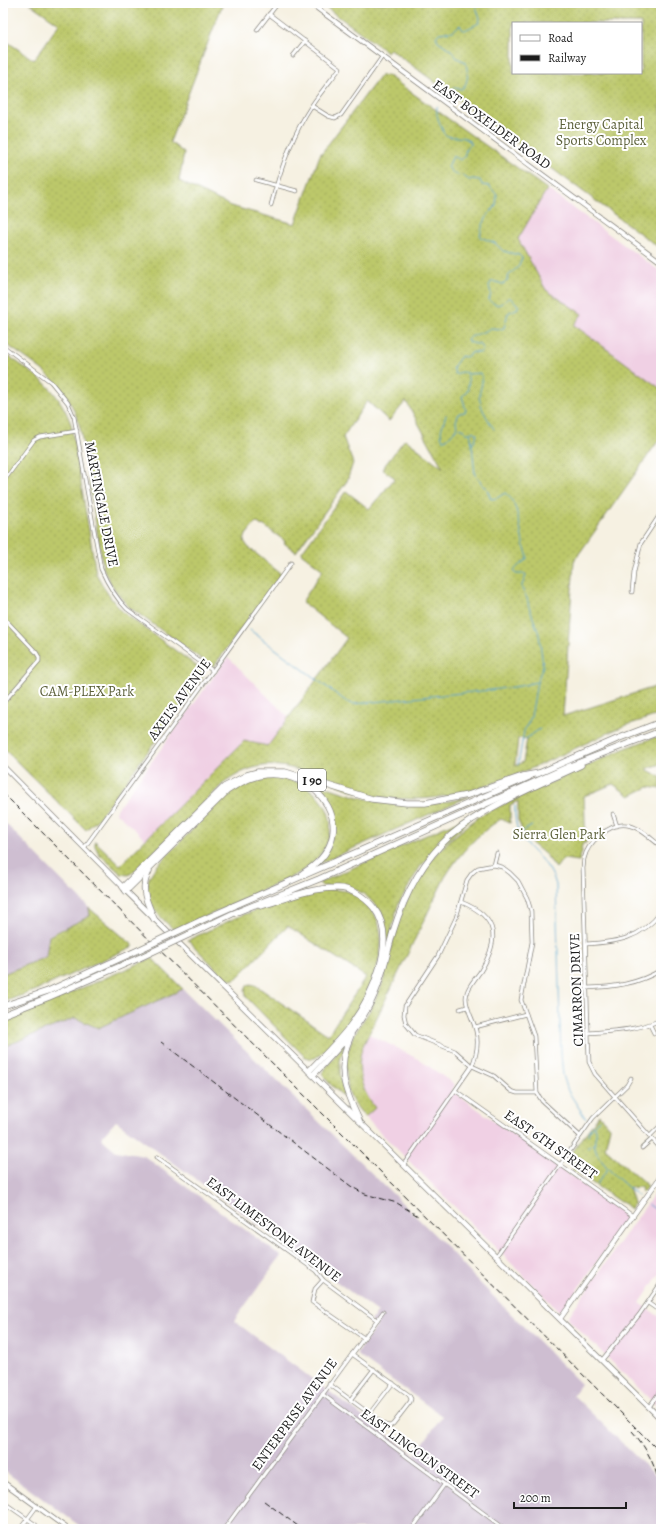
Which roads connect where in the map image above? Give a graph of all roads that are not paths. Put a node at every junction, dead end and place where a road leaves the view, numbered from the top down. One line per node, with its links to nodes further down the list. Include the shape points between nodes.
1 (278, 3): 3 (street)
2 (310, 3): 7 (main road, EAST BOXELDER ROAD)
3 (269, 14): 4 (street); 5 (street)
4 (257, 30)
5 (305, 41): 6 (street); 8 (street, via 340,68)
6 (293, 56)
7 (382, 57): 8 (street, via 341,115 335,118 328,116); 13 (main road, EAST BOXELDER ROAD)
8 (312, 106): 10 (street, via 294,138)
9 (256, 180): 10 (street)
10 (276, 186): 11 (street); 12 (street)
11 (297, 191)
12 (272, 205)
13 (661, 262)
14 (3, 346): 15 (street, MARTINGALE DRIVE, via 60,391 68,402)
15 (77, 431): 16 (street, via 34,440); 21 (street, MARTINGALE DRIVE, via 101,569 107,584 127,609)
16 (3, 482)
17 (661, 513): 19 (street, via 641,543)
18 (291, 563): 21 (street, AXEL'S AVENUE)
19 (632, 592)
20 (3, 617): 22 (street, via 36,652 39,661)
21 (213, 671): 31 (street, AXEL'S AVENUE)
22 (3, 703)
23 (661, 722): 27 (highway, I 90)
24 (661, 731): 25 (highway)
25 (630, 742): 39 (highway, via 570,766 319,879); 52 (highway, via 482,813 451,836 422,868 409,890 401,908 375,994)
26 (3, 766): 31 (main road)
27 (539, 773): 35 (highway, I 90, via 468,795 407,803 372,799 285,772 258,772 247,775 224,787); 37 (highway, I 90)
28 (613, 814): 29 (street)
29 (616, 826): 30 (street, via 626,824 635,827); 41 (street, CIMARRON DRIVE, via 595,840 584,858)
30 (661, 846)
31 (84, 848): 35 (main road)
32 (497, 853): 33 (street)
33 (494, 865): 36 (street, via 478,868 472,873 467,880); 47 (street, via 502,867 518,881 531,911 532,942 521,1000)
34 (151, 867): 35 (highway); 37 (highway, I 90, via 218,799 246,780 264,776 283,776 313,789 330,808 333,820 332,840 326,852 308,870); 40 (highway, via 144,886 145,897)
35 (125, 889): 40 (main road)
36 (461, 902): 45 (street, via 473,907 487,918 493,938 492,948 482,969 467,991); 55 (street, via 438,956 408,1000 404,1015 406,1024 415,1035 450,1049)
37 (230, 907): 44 (highway, I 90, bridge, via 48,990)
38 (661, 912): 41 (street, via 645,928 629,938)
39 (232, 914): 48 (highway, bridge, via 139,958); 56 (highway, via 318,889 337,887 361,895 378,913 384,938 373,986 360,1012)
40 (154, 919): 56 (main road)
41 (586, 944): 43 (street, CIMARRON DRIVE)
42 (661, 970): 43 (street, via 633,983 615,987)
43 (587, 988): 53 (street, CIMARRON DRIVE)
44 (3, 1006)
45 (467, 1007): 46 (street); 51 (street)
46 (460, 1009)
47 (526, 1014): 51 (street); 59 (street, via 534,1036)
48 (3, 1015)
49 (661, 1020): 50 (street)
50 (650, 1024): 53 (street); 54 (street)
51 (475, 1027): 55 (street, via 478,1039)
52 (354, 1029): 56 (highway); 61 (highway, via 346,1046 342,1076 345,1090)
53 (588, 1033): 60 (street, CIMARRON DRIVE, via 589,1062 594,1074)
54 (654, 1033)
55 (472, 1066): 58 (street); 59 (street, via 494,1076 511,1091)
56 (311, 1073): 61 (main road)
57 (631, 1078): 60 (street)
58 (456, 1091): 68 (street); 69 (street, EAST 6TH STREET)
59 (537, 1093): 63 (street, via 542,1101)
60 (615, 1097): 63 (street, via 593,1118); 64 (street, CIMARRON DRIVE)
61 (359, 1120): 68 (main road)
62 (661, 1124): 64 (street)
63 (580, 1136): 69 (street)
64 (651, 1138): 65 (street); 66 (street, CIMARRON DRIVE)
65 (642, 1148)
66 (661, 1149)
67 (157, 1157): 73 (street, EAST LIMESTONE AVENUE, via 316,1271)
68 (404, 1164): 72 (main road)
69 (560, 1164): 71 (street, EAST 6TH STREET); 72 (street)
70 (661, 1176): 71 (main road)
71 (633, 1216): 78 (main road)
72 (497, 1255): 78 (main road)
73 (323, 1280): 79 (street, EAST LIMESTONE AVENUE); 80 (street, via 315,1289 312,1302)
74 (661, 1283): 75 (street)
75 (648, 1303): 77 (street); 82 (street)
76 (383, 1312): 79 (street, ENTERPRISE AVENUE)
77 (661, 1312)
78 (560, 1319): 82 (main road)
79 (377, 1320): 80 (street, ENTERPRISE AVENUE)
80 (364, 1338): 81 (street, ENTERPRISE AVENUE)
81 (352, 1354): 83 (street); 85 (street, ENTERPRISE AVENUE)
82 (602, 1360): 89 (main road)
83 (374, 1369): 84 (street); 88 (street)
84 (393, 1383): 90 (street); 90 (street, via 411,1399 397,1418 390,1426)
85 (329, 1384): 87 (street, ENTERPRISE AVENUE); 88 (street)
86 (661, 1390): 89 (street)
87 (322, 1394): 93 (street, EAST LINCOLN STREET); 100 (street, ENTERPRISE AVENUE)
88 (350, 1400): 90 (street)
89 (649, 1407): 91 (main road)
90 (370, 1413)
91 (661, 1419)
92 (3, 1482): 95 (main road)
93 (444, 1485): 101 (street); 102 (street, EAST LINCOLN STREET)
94 (3, 1502): 96 (street)
95 (37, 1506): 96 (street); 99 (main road)
96 (27, 1520): 97 (street); 98 (street)
97 (36, 1525)
98 (20, 1529)
99 (68, 1529)
100 (224, 1529)
101 (412, 1529)
102 (505, 1529)

